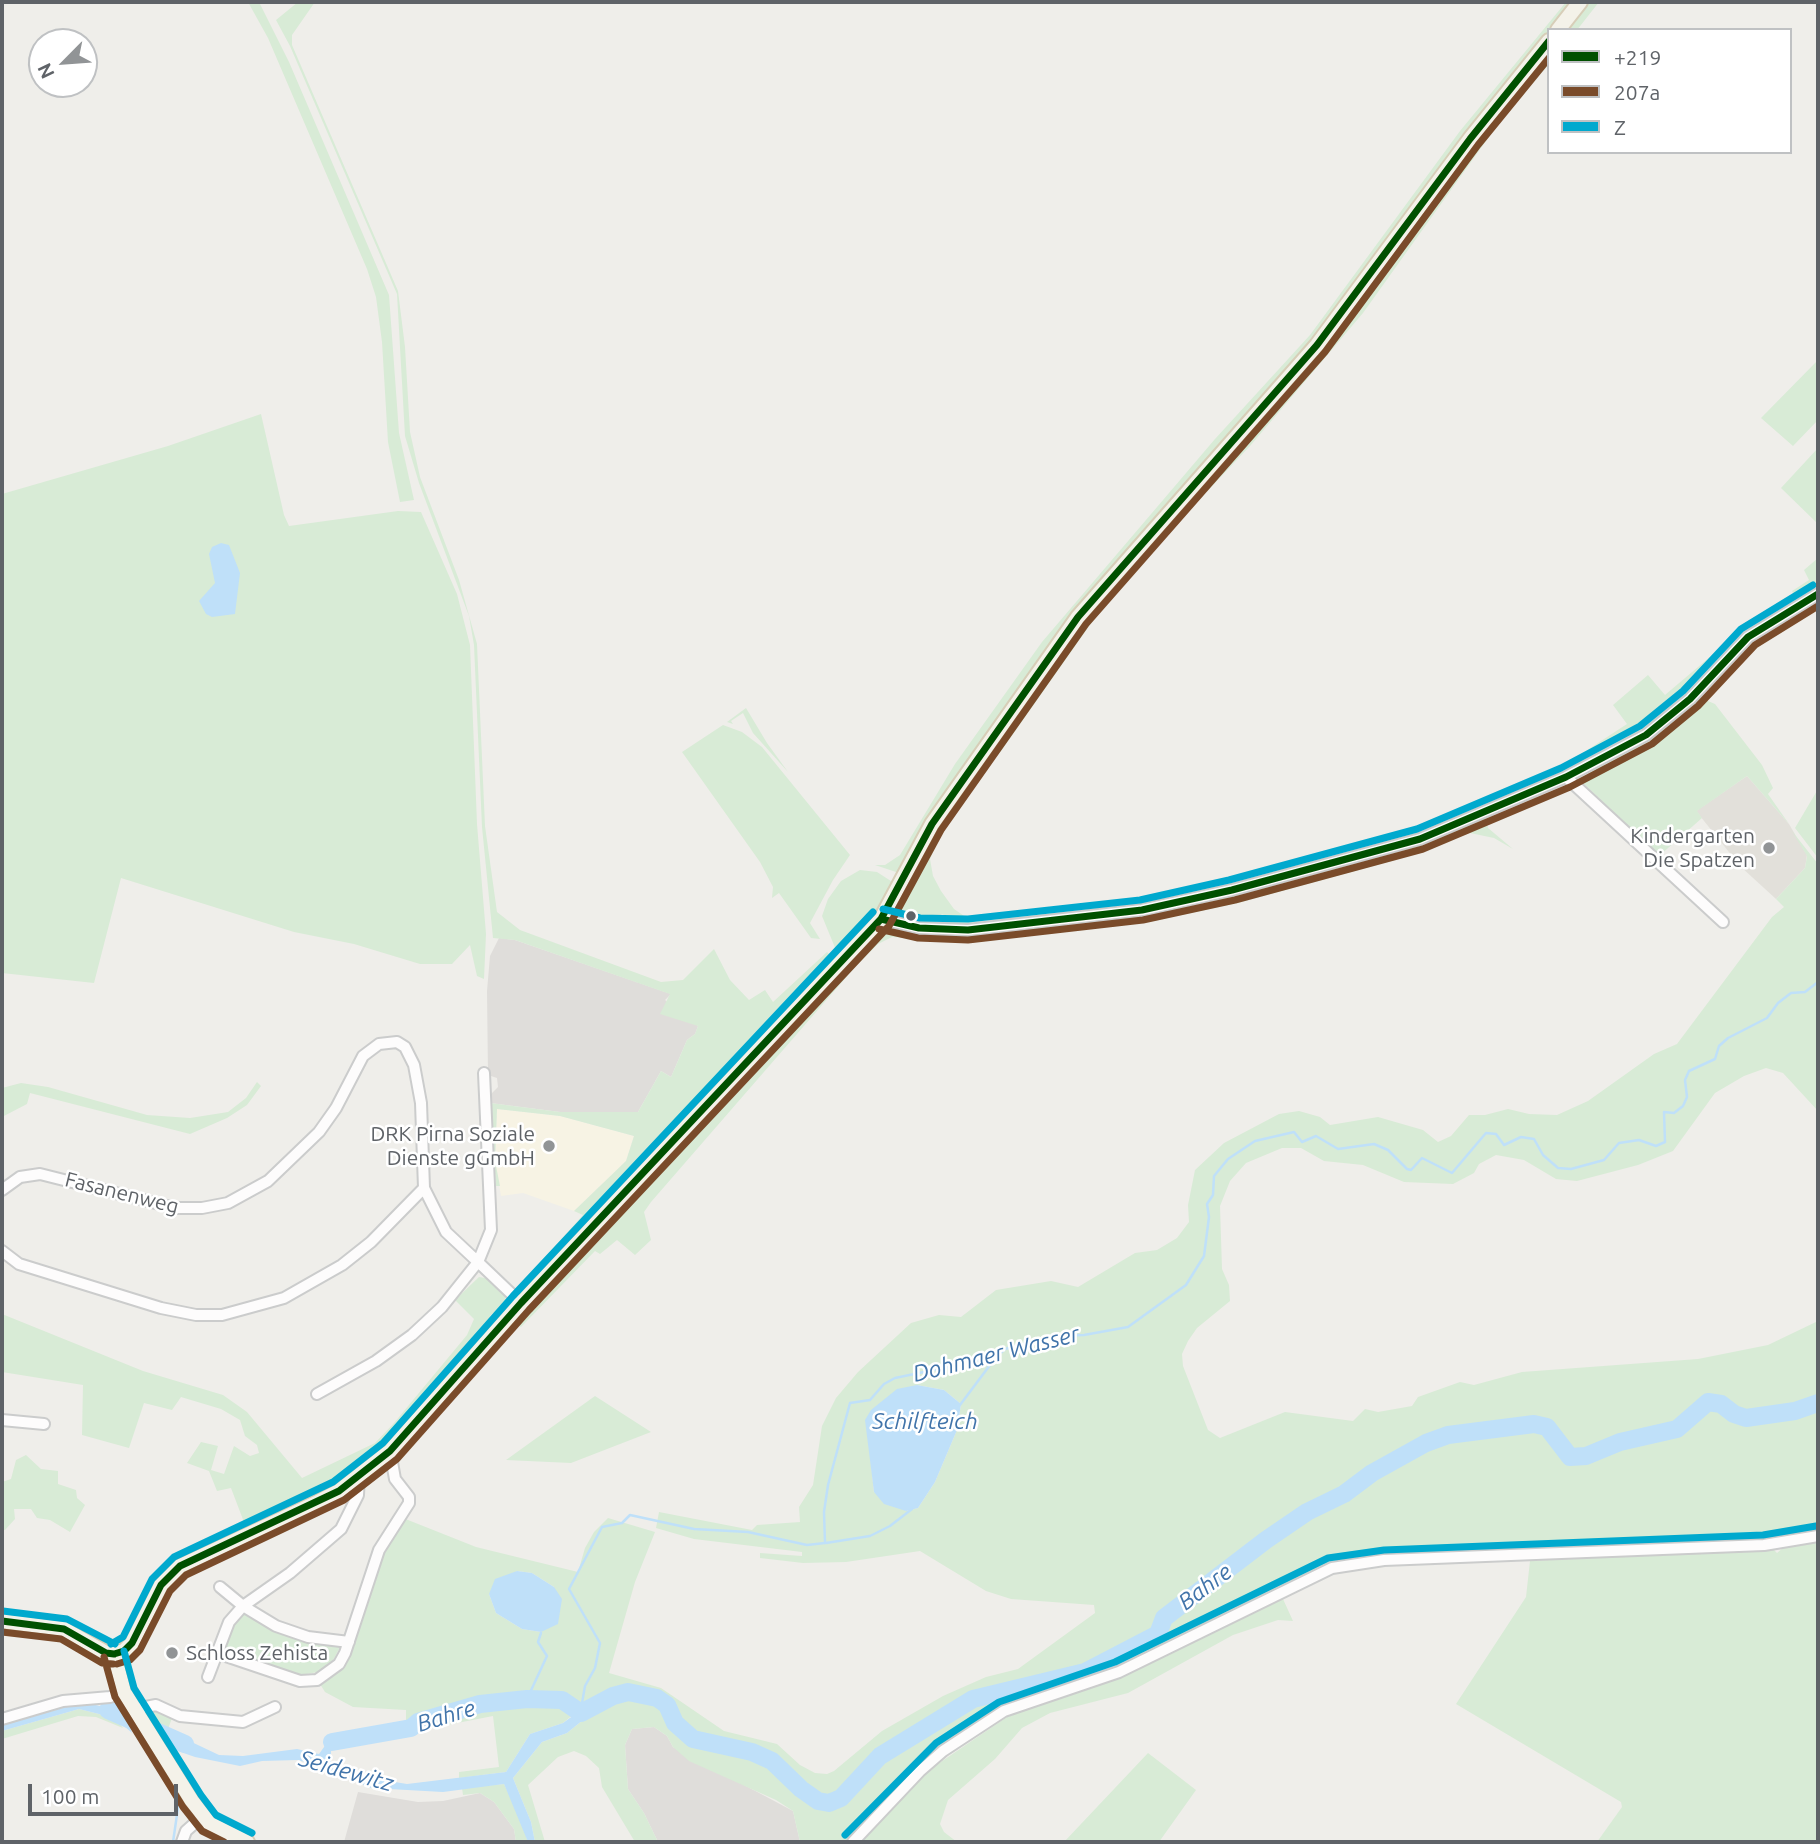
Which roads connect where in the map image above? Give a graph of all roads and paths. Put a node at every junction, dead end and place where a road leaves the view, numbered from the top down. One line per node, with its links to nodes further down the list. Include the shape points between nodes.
1 (1580, 2): 2 (main road)
2 (1560, 28)
3 (1547, 43): 6 (main road, via 1317,345 1078,617 932,824)
4 (1818, 594): 5 (street, via 1748,637 1690,699 1646,735)
5 (1566, 777): 6 (street, via 1392,848 1155,908 968,929 919,928); 7 (street)
6 (881, 919): 13 (main road)
7 (1723, 922)
8 (484, 1073): 12 (street, via 491,1230)
9 (424, 1188): 10 (street, Fasanenweg, via 421,1103 414,1065 405,1047 388,1042 363,1056 336,1108 297,1154 256,1190 228,1203 175,1208 46,1174 20,1177); 11 (street, via 342,1265 284,1298 222,1315 161,1308 19,1264); 12 (street, Fasanenweg, via 446,1232)
10 (2, 1190)
11 (2, 1251)
12 (478, 1262): 13 (street, Fasanenweg); 14 (street, via 412,1335)
13 (522, 1303): 17 (main road)
14 (317, 1394)
15 (2, 1420): 16 (street)
16 (44, 1424)
17 (390, 1451): 18 (main road); 23 (street, via 396,1479 409,1503 379,1550)
18 (359, 1476): 21 (street, via 358,1495 341,1530); 25 (main road, via 318,1502 180,1566 161,1585 132,1643)
19 (1818, 1536): 34 (street, via 1764,1545 1384,1560 1332,1568 1119,1671 1004,1711 943,1751)
20 (220, 1587): 21 (street)
21 (243, 1606): 23 (street, via 295,1634); 24 (street, via 229,1622)
22 (2, 1621): 25 (main road, via 64,1629)
23 (349, 1642): 24 (street, via 330,1674 310,1682)
24 (217, 1653): 26 (street)
25 (114, 1654): 27 (main road)
26 (208, 1677)
27 (124, 1692): 29 (main road); 30 (street, via 63,1701)
28 (275, 1707): 29 (street, via 243,1722 180,1716 156,1705)
29 (137, 1713): 31 (main road)
30 (2, 1719)
31 (204, 1816): 32 (street); 33 (main road, via 215,1828)
32 (182, 1842)
33 (247, 1842)
34 (853, 1842)

